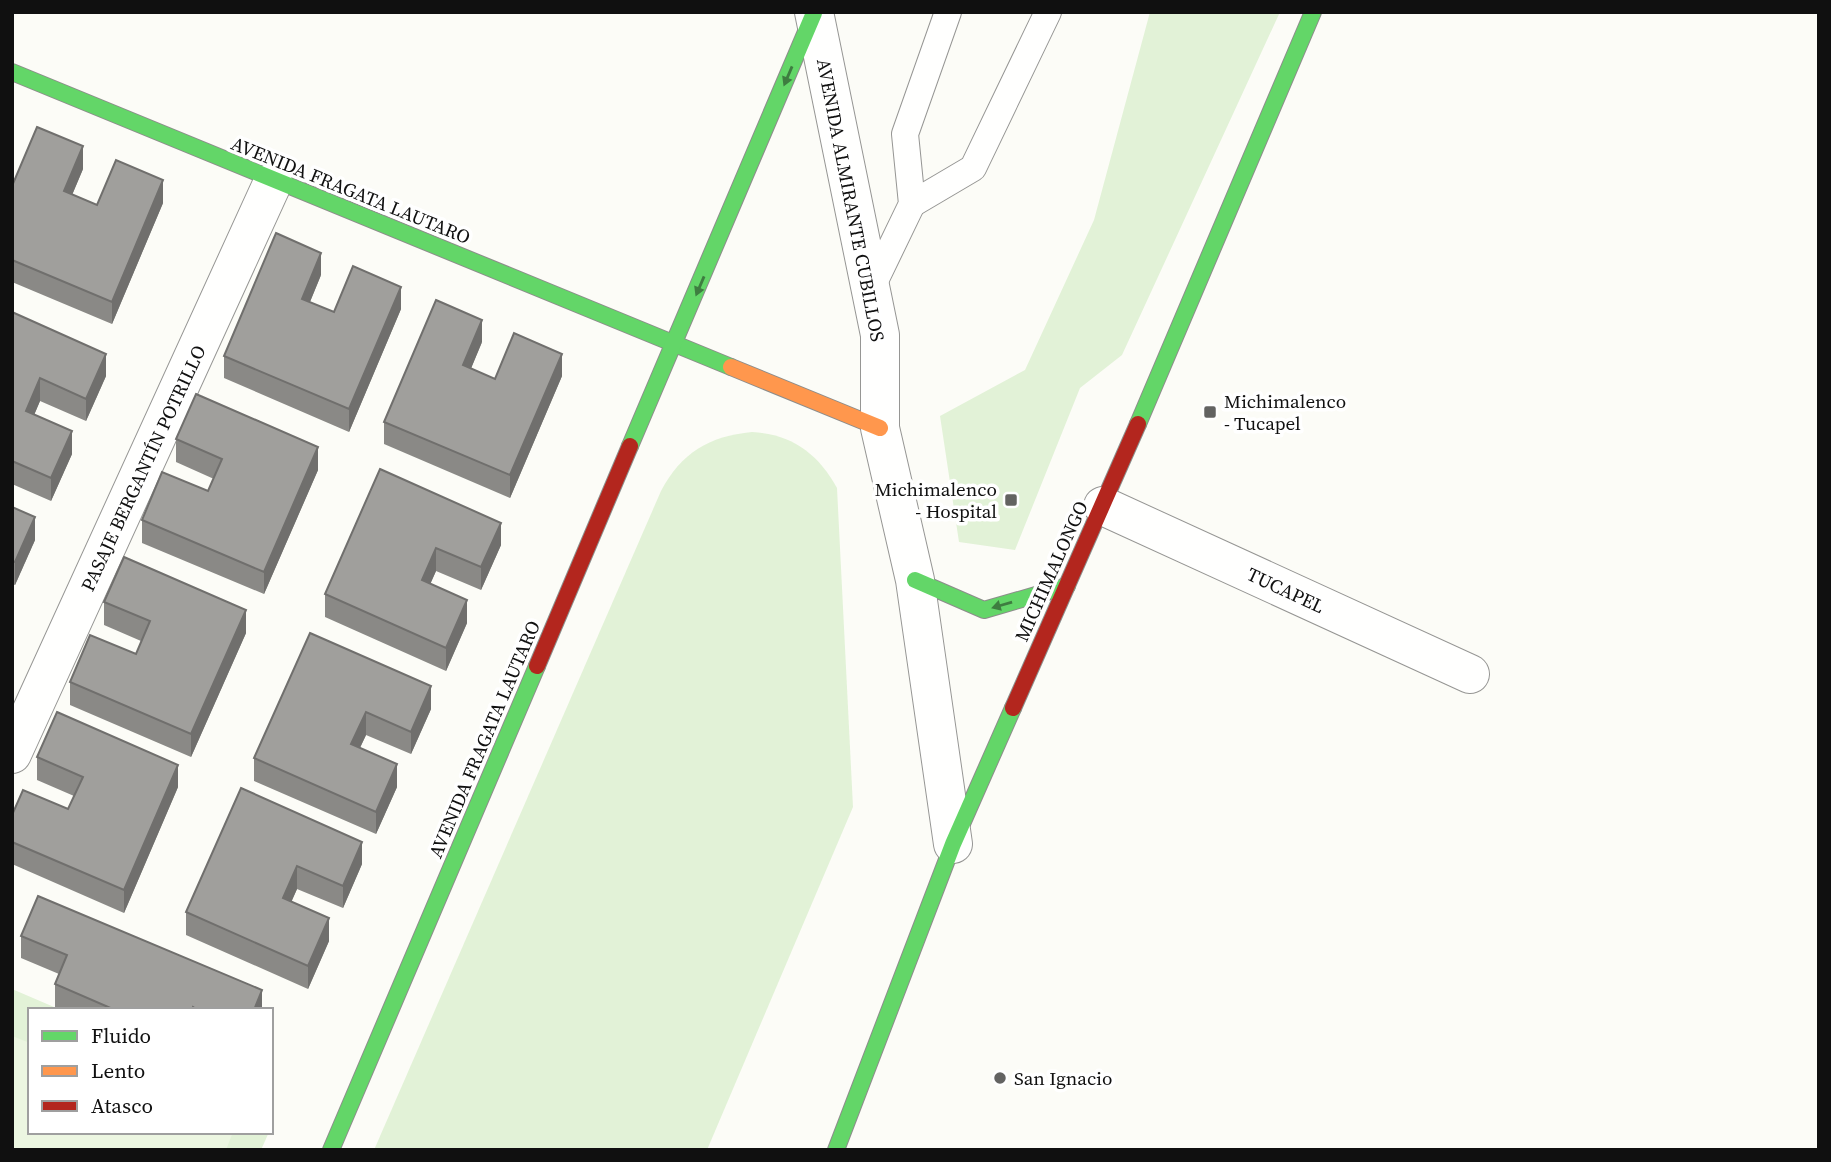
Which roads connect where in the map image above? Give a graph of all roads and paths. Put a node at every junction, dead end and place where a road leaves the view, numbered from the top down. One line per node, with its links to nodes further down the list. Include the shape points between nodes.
1 (948, 12): 7 (lane, via 905,134)
2 (1048, 12): 7 (lane, via 973,168)
3 (1313, 12): 11 (street, MICHIMALONGO)
4 (814, 13): 8 (street, AVENIDA ALMIRANTE CUBILLOS); 9 (street, AVENIDA FRAGATA LAUTARO, one-way to 9)
5 (12, 72): 6 (street, AVENIDA FRAGATA LAUTARO)
6 (273, 182): 9 (street, AVENIDA FRAGATA LAUTARO); 15 (street, PASAJE BERGANTÍN POTRILLO)
7 (912, 204): 8 (lane)
8 (870, 292): 10 (street, AVENIDA ALMIRANTE CUBILLOS, via 880,335)
9 (676, 344): 10 (street, AVENIDA FRAGATA LAUTARO); 17 (street, AVENIDA FRAGATA LAUTARO)
10 (880, 428): 12 (street, AVENIDA ALMIRANTE CUBILLOS)
11 (1103, 506): 13 (street, MICHIMALONGO); 14 (street, TUCAPEL)
12 (915, 580): 13 (street, one-way to 12, via 984,610); 16 (street, AVENIDA ALMIRANTE CUBILLOS)
13 (1067, 586): 16 (street, MICHIMALONGO)
14 (1470, 674)
15 (12, 754)
16 (953, 844): 18 (street, MICHIMALONGO)
17 (331, 1150)
18 (836, 1150)

